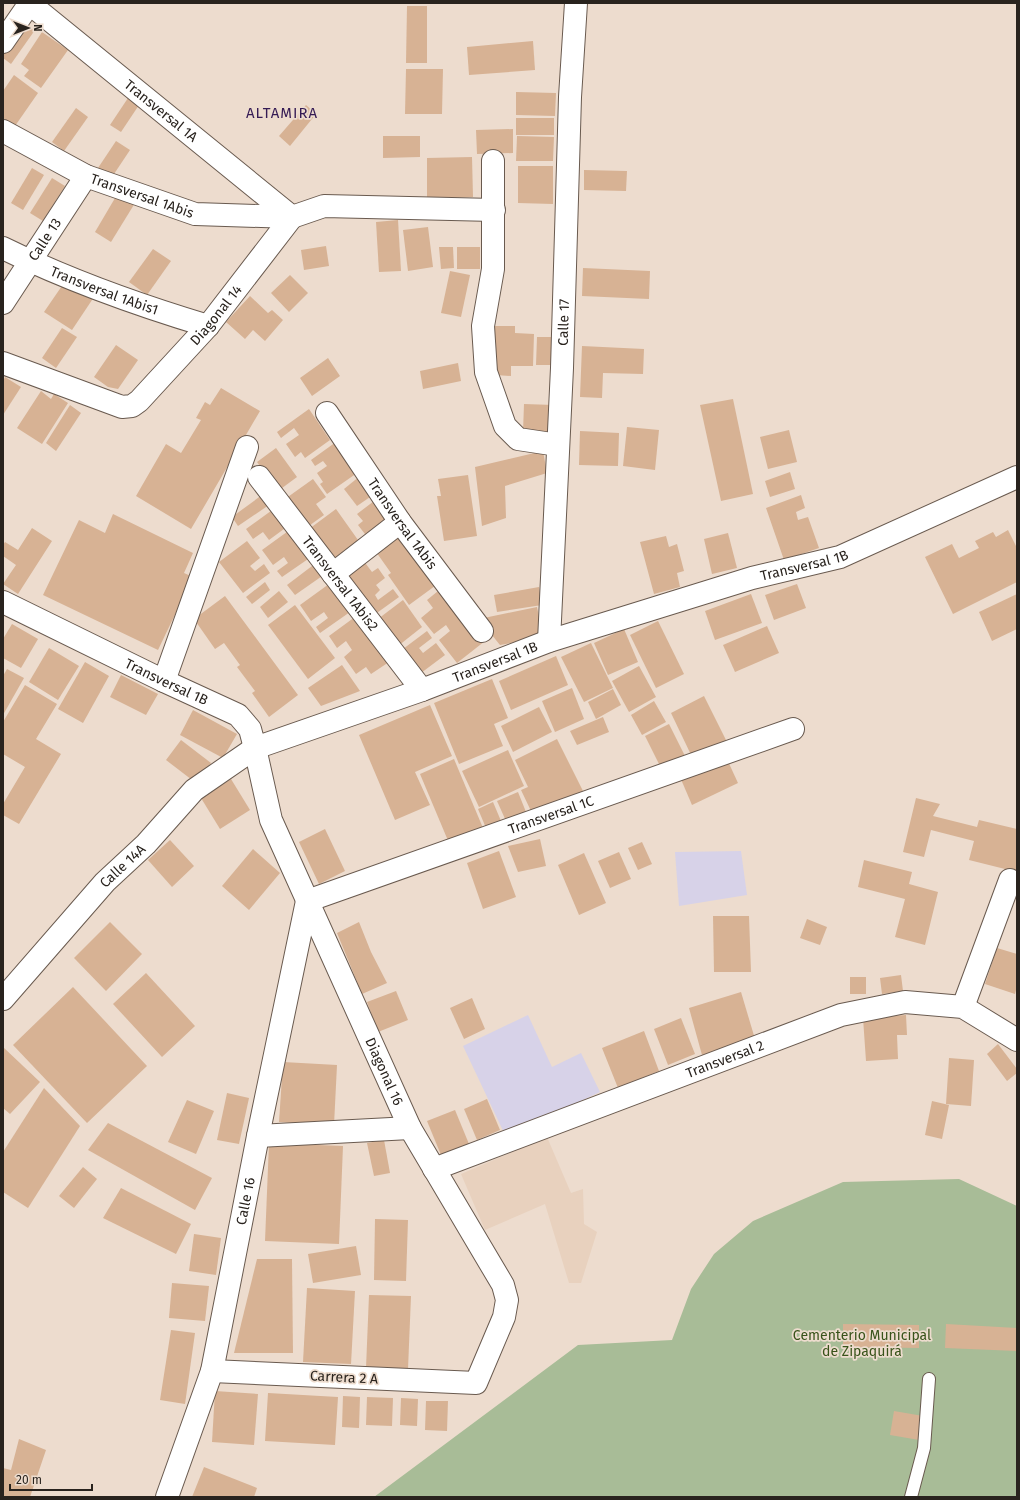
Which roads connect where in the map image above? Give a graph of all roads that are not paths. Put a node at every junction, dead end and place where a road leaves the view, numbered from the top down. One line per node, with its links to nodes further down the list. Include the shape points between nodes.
1 (576, 3): 15 (street, Calle 17, via 570,97)
2 (30, 4): 3 (street); 8 (street, Transversal 1A)
3 (3, 42)
4 (3, 131): 6 (street, Transversal 1Abis)
5 (493, 161): 7 (street)
6 (86, 176): 8 (street, Transversal 1Abis, via 195,214); 10 (street, Calle 13)
7 (494, 210): 8 (street, via 324,206); 15 (street, via 493,269 483,326 486,372 505,426 518,439)
8 (292, 217): 12 (street, Diagonal 14)
9 (3, 248): 10 (street, Transversal 1Abis1)
10 (30, 262): 11 (street, Calle 13); 12 (street, Transversal 1Abis1, via 151,308)
11 (3, 303)
12 (208, 326): 13 (street, Diagonal 14, via 132,406 122,407)
13 (3, 363)
14 (327, 413): 19 (street, Transversal 1Abis)
15 (558, 445): 23 (street, Calle 17)
16 (247, 448): 24 (street)
17 (259, 477): 20 (street, Transversal 1Abis2)
18 (1017, 477): 23 (street, Transversal 1B, via 840,557 752,578)
19 (400, 522): 20 (street); 22 (street, Transversal 1Abis)
20 (333, 574): 25 (street, Transversal 1Abis2)
21 (4, 604): 24 (street, Transversal 1B)
22 (482, 631)
23 (549, 641): 25 (street, Transversal 1B)
24 (164, 681): 27 (street, Transversal 1B, via 238,715 250,729)
25 (422, 690): 27 (street, Transversal 1B)
26 (794, 728): 29 (street, Transversal 1C)
27 (255, 748): 29 (street, Diagonal 16, via 271,820); 30 (street, Calle 14A, via 194,790 146,844 105,882)
28 (1010, 880): 31 (street)
29 (307, 900): 33 (street, Diagonal 16); 34 (street, Calle 16)
30 (3, 999)
31 (963, 1007): 32 (street, Transversal 2); 35 (street, Transversal 2, via 905,1002 841,1015)
32 (1017, 1040)
33 (410, 1128): 34 (street); 35 (street, Diagonal 16)
34 (258, 1136): 36 (street, Calle 16)
35 (434, 1169): 38 (street, Diagonal 16, via 503,1285 507,1300 504,1317)
36 (212, 1371): 38 (street, Carrera 2 A); 39 (street, Calle 16)
37 (929, 1379): 40 (lane, via 924,1448)
38 (476, 1383)
39 (167, 1497)
40 (911, 1497)

